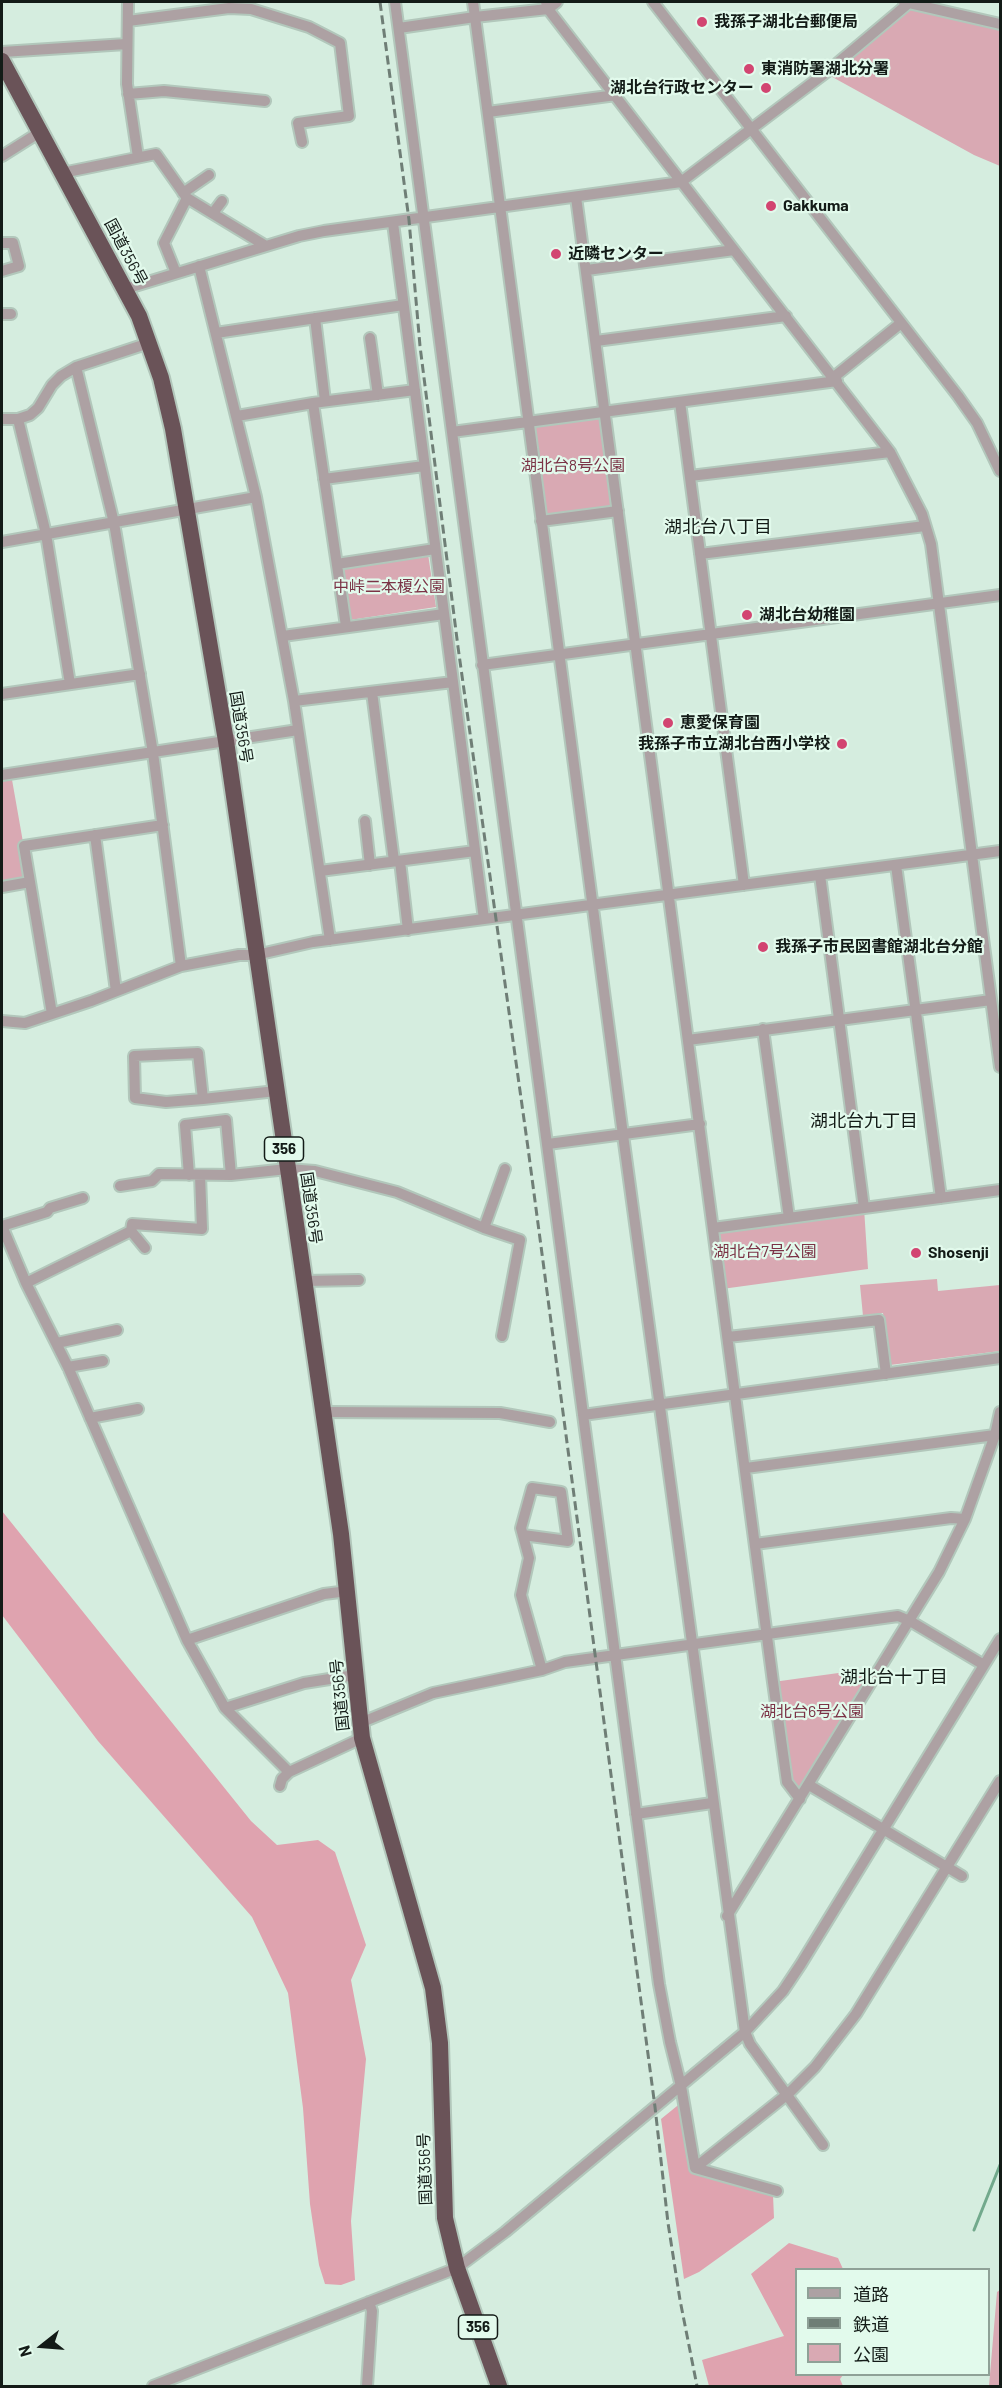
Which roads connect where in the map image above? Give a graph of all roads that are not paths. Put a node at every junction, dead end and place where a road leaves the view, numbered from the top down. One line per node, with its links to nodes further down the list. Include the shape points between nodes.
1 (128, 2): 10 (street)
2 (395, 2): 12 (street)
3 (473, 2): 9 (street)
4 (557, 2): 8 (street)
5 (653, 2): 20 (street)
6 (906, 2): 11 (street); 20 (street, via 828,71)
7 (253, 5): 10 (street); 22 (street, via 340,43 349,116 298,123)
8 (547, 5): 9 (street); 17 (street)
9 (475, 17): 12 (street); 19 (street)
10 (128, 21): 13 (street)
11 (1000, 24)
12 (399, 28): 33 (street)
13 (126, 44): 14 (street); 16 (street)
14 (2, 52)
15 (2, 61): 21 (highway, 国道356号 / 356)
16 (128, 94): 18 (street, via 164,91); 24 (street)
17 (616, 95): 19 (street); 27 (street)
18 (265, 101)
19 (488, 112): 31 (street)
20 (752, 129): 27 (street); 46 (street)
21 (40, 132): 23 (street); 25 (highway, 国道356号 / 356)
22 (302, 142)
23 (2, 156)
24 (138, 157): 25 (street); 28 (street, via 156,154)
25 (62, 173): 42 (highway, 国道356号 / 356)
26 (209, 175): 28 (street)
27 (681, 182): 29 (street); 37 (street)
28 (185, 195): 32 (street); 41 (street, via 164,243)
29 (576, 197): 31 (street); 39 (street)
30 (222, 201): 32 (street)
31 (500, 207): 33 (street); 62 (street)
32 (213, 213): 36 (street)
33 (424, 218): 34 (street); 63 (street)
34 (393, 223): 36 (street, via 324,231); 43 (street)
35 (2, 243): 40 (street, via 13,243 19,266)
36 (266, 246): 38 (street)
37 (734, 250): 39 (street); 44 (street)
38 (199, 266): 41 (street); 47 (street)
39 (586, 270): 49 (street)
40 (2, 271)
41 (176, 273): 42 (street)
42 (125, 289): 50 (highway, 国道356号 / 356)
43 (404, 305): 45 (street); 53 (street)
44 (786, 316): 49 (street); 52 (street)
45 (315, 318): 47 (street); 55 (street)
46 (901, 323): 52 (street); 66 (street, via 977,423)
47 (216, 333): 59 (street)
48 (370, 338): 54 (street)
49 (596, 341): 58 (street)
50 (149, 343): 51 (street); 70 (highway, 国道356号 / 356, via 173,429)
51 (76, 367): 61 (street, via 52,385 38,408); 73 (street)
52 (836, 379): 56 (street); 64 (street)
53 (414, 390): 54 (street); 65 (street)
54 (378, 395): 55 (street)
55 (326, 401): 57 (street)
56 (680, 402): 58 (street); 67 (street)
57 (313, 403): 59 (street); 68 (street)
58 (605, 413): 62 (street); 71 (street)
59 (237, 416): 69 (street)
60 (2, 419): 61 (street)
61 (18, 419): 75 (street)
62 (528, 422): 63 (street); 72 (street)
63 (452, 432): 88 (street)
64 (890, 452): 67 (street); 74 (street)
65 (424, 466): 68 (street); 77 (street)
66 (1000, 471)
67 (690, 476): 78 (street)
68 (324, 479): 79 (street)
69 (256, 497): 70 (street); 85 (street)
70 (187, 510): 73 (street); 96 (highway, 国道356号 / 356)
71 (618, 511): 72 (street); 86 (street)
72 (541, 521): 87 (street)
73 (114, 523): 75 (street); 89 (street)
74 (925, 526): 78 (street); 81 (street)
75 (46, 534): 76 (street); 91 (street)
76 (2, 542)
77 (435, 549): 79 (street); 82 (street)
78 (700, 554): 84 (street)
79 (337, 564): 83 (street)
80 (1000, 595): 81 (street)
81 (939, 604): 84 (street); 104 (street)
82 (444, 615): 83 (street); 90 (street)
83 (346, 626): 85 (street)
84 (711, 634): 86 (street); 111 (street)
85 (282, 636): 94 (street)
86 (635, 644): 87 (street); 113 (street)
87 (559, 654): 88 (street); 114 (street)
88 (482, 665): 115 (street)
89 (140, 674): 91 (street); 97 (street)
90 (453, 682): 93 (street); 102 (street)
91 (70, 684): 92 (street)
92 (2, 692)
93 (372, 692): 94 (street); 105 (street)
94 (294, 701): 95 (street)
95 (298, 730): 96 (street); 108 (street)
96 (226, 741): 97 (street); 119 (highway, 国道356号 / 356)
97 (153, 753): 98 (street); 100 (street)
98 (2, 775)
99 (365, 821): 106 (street)
100 (163, 825): 101 (street); 120 (street)
101 (95, 835): 110 (street, via 24,846); 121 (street)
102 (475, 851): 105 (street); 116 (street)
103 (1000, 851): 104 (street)
104 (972, 855): 107 (street); 122 (street)
105 (397, 861): 106 (street); 117 (street)
106 (370, 865): 108 (street)
107 (896, 865): 109 (street); 123 (street)
108 (320, 871): 118 (street)
109 (820, 875): 111 (street); 125 (street)
110 (30, 882): 112 (street); 124 (street)
111 (744, 885): 113 (street)
112 (2, 887)
113 (669, 895): 114 (street); 128 (street)
114 (592, 905): 115 (street); 133 (street)
115 (516, 915): 116 (street); 134 (street)
116 (484, 919): 117 (street)
117 (408, 930): 118 (street)
118 (330, 940): 119 (street)
119 (256, 955): 120 (street); 130 (highway, 国道356号 / 356)
120 (182, 966): 121 (street)
121 (116, 991): 124 (street)
122 (991, 1000): 123 (street); 129 (street)
123 (915, 1010): 125 (street); 142 (street)
124 (52, 1014): 126 (street, via 26,1023)
125 (838, 1019): 127 (street); 143 (street)
126 (2, 1021)
127 (763, 1029): 128 (street); 144 (street)
128 (688, 1040): 132 (street)
129 (1000, 1067)
130 (276, 1091): 131 (street); 135 (highway, 国道356号 / 356)
131 (203, 1099): 131 (street, via 166,1102 135,1098 135,1056 198,1053)
132 (700, 1124): 133 (street); 147 (street)
133 (623, 1135): 134 (street); 162 (street)
134 (548, 1144): 166 (street)
135 (287, 1169): 138 (street); 146 (street, via 397,1192); 151 (highway, 国道356号 / 356)
136 (505, 1169): 146 (street)
137 (195, 1175): 138 (street); 138 (street, via 185,1125 226,1120); 139 (street, via 159,1174 152,1181); 148 (street, via 202,1229 132,1224)
138 (231, 1175)
139 (120, 1186)
140 (1000, 1190): 142 (street)
141 (83, 1198): 145 (street)
142 (940, 1198): 143 (street)
143 (864, 1208): 144 (street)
144 (789, 1218): 147 (street)
145 (2, 1226): 152 (street)
146 (484, 1228): 154 (street, via 520,1240)
147 (713, 1228): 155 (street)
148 (131, 1231): 149 (street); 152 (street)
149 (145, 1248)
150 (359, 1280): 151 (street)
151 (304, 1281): 164 (highway, 国道356号 / 356)
152 (26, 1283): 156 (street)
153 (117, 1330): 156 (street)
154 (502, 1336)
155 (728, 1337): 160 (street, via 879,1320); 161 (street)
156 (57, 1343): 159 (street)
157 (1000, 1358): 160 (street)
158 (103, 1360): 159 (street)
159 (68, 1367): 167 (street)
160 (886, 1374): 161 (street)
161 (735, 1395): 162 (street); 170 (street)
162 (660, 1404): 166 (street); 179 (street)
163 (138, 1409): 167 (street)
164 (324, 1412): 168 (street, via 500,1413); 174 (highway, 国道356号 / 356)
165 (1000, 1412): 169 (street)
166 (583, 1415): 180 (street)
167 (90, 1418): 178 (street)
168 (550, 1422)
169 (995, 1435): 170 (street); 171 (street)
170 (746, 1468): 173 (street)
171 (965, 1519): 173 (street); 175 (street)
172 (523, 1535): 172 (street, via 520,1528 532,1488 561,1492 568,1541); 182 (street, via 529,1558 521,1595)
173 (755, 1544): 176 (street)
174 (348, 1591): 178 (street, via 324,1594); 183 (highway, 国道356号 / 356)
175 (910, 1621): 176 (street, via 898,1616); 181 (street); 189 (street)
176 (767, 1634): 179 (street); 190 (street, via 787,1782)
177 (1000, 1639): 181 (street)
178 (187, 1640): 184 (street)
179 (691, 1644): 180 (street); 191 (street)
180 (615, 1654): 182 (street); 192 (street)
181 (984, 1665): 193 (street)
182 (542, 1670): 185 (street, via 433,1694)
183 (355, 1675): 184 (street, via 304,1683); 185 (highway, 国道356号 / 356)
184 (225, 1708): 186 (street)
185 (361, 1731): 186 (street); 203 (highway, 国道356号 / 356, via 434,1988 440,2043 445,2218)
186 (289, 1772): 188 (street)
187 (1000, 1781): 194 (street)
188 (280, 1785)
189 (809, 1785): 190 (street); 193 (street)
190 (800, 1799): 196 (street)
191 (712, 1803): 192 (street); 196 (street)
192 (636, 1814): 198 (street, via 659,1984)
193 (883, 1829): 194 (street); 197 (street, via 783,1991)
194 (948, 1867): 195 (street); 199 (street, via 856,2014 815,2067)
195 (962, 1876)
196 (727, 1916): 197 (street)
197 (745, 2032): 198 (street); 199 (street)
198 (681, 2086): 201 (street); 203 (street)
199 (786, 2095): 200 (street); 201 (street)
200 (823, 2145)
201 (695, 2168): 202 (street)
202 (777, 2191)
203 (456, 2268): 204 (street); 207 (highway, 国道356号 / 356)
204 (369, 2302): 205 (street); 206 (street, via 372,2310)
205 (153, 2386)
206 (367, 2386)
207 (499, 2386)

